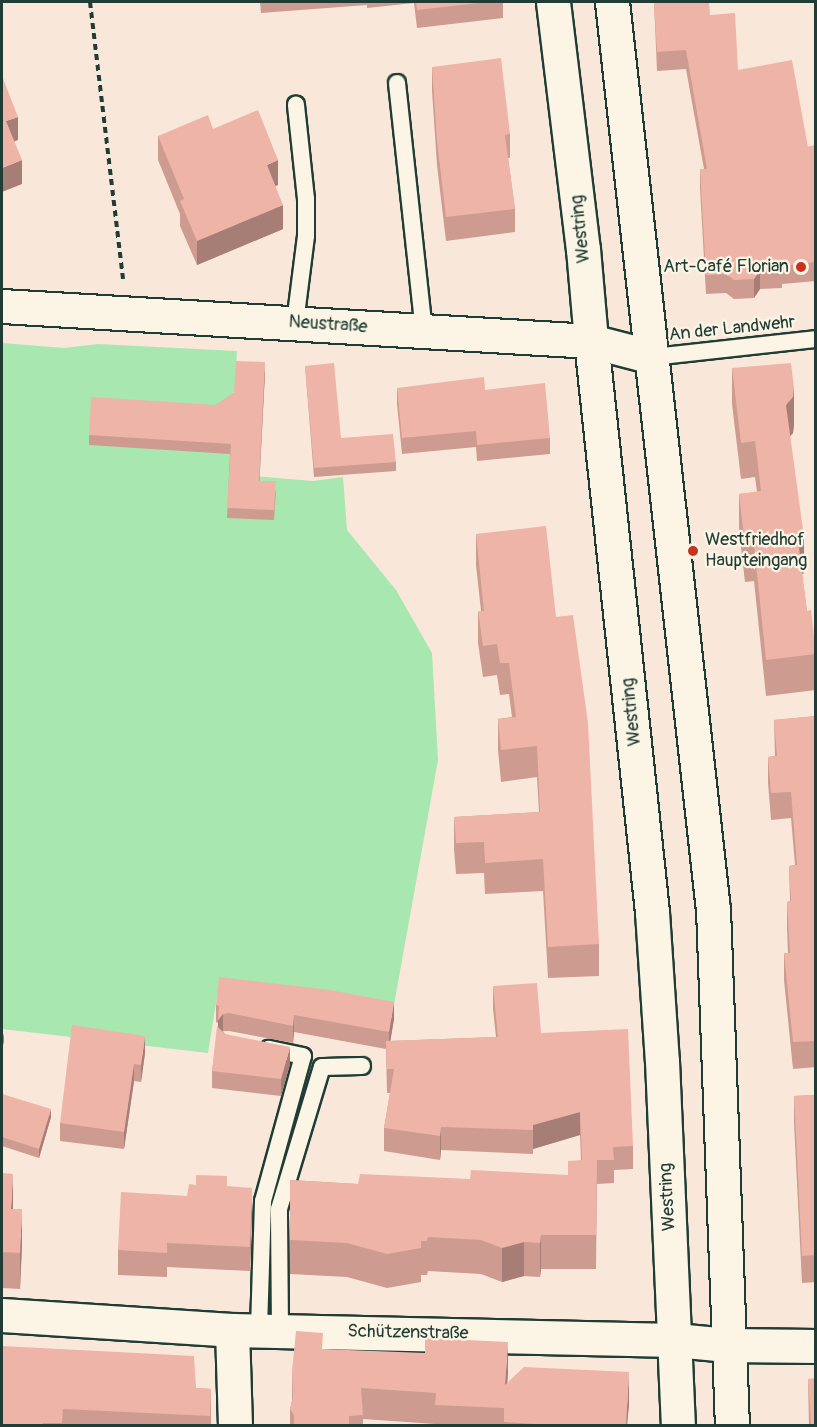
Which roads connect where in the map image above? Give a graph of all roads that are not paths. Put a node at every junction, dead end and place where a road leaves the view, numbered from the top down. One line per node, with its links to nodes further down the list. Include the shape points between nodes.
1 (553, 2): 9 (main road, Westring, via 584,249)
2 (612, 2): 10 (main road)
3 (398, 83): 7 (lane)
4 (296, 105): 6 (lane, via 306,236)
5 (2, 306): 6 (main road, Neustraße)
6 (296, 322): 7 (main road, Neustraße)
7 (424, 331): 9 (main road, Neustraße)
8 (816, 339): 10 (lane, An der Landwehr)
9 (591, 341): 10 (main road, Neustraße); 15 (main road, Westring, via 652,912)
10 (653, 357): 16 (main road, via 713,909)
11 (249, 1045): 14 (lane, via 303,1056 263,1201)
12 (362, 1066): 14 (lane, via 322,1066 279,1209)
13 (2, 1315): 14 (main road, Schützenstraße)
14 (257, 1330): 15 (main road, Schützenstraße); 18 (main road)
15 (675, 1340): 16 (main road, Schützenstraße); 19 (main road, Westring)
16 (728, 1345): 17 (main road, Schützenstraße); 20 (main road)
17 (816, 1346)
18 (235, 1425)
19 (678, 1425)
20 (732, 1425)

